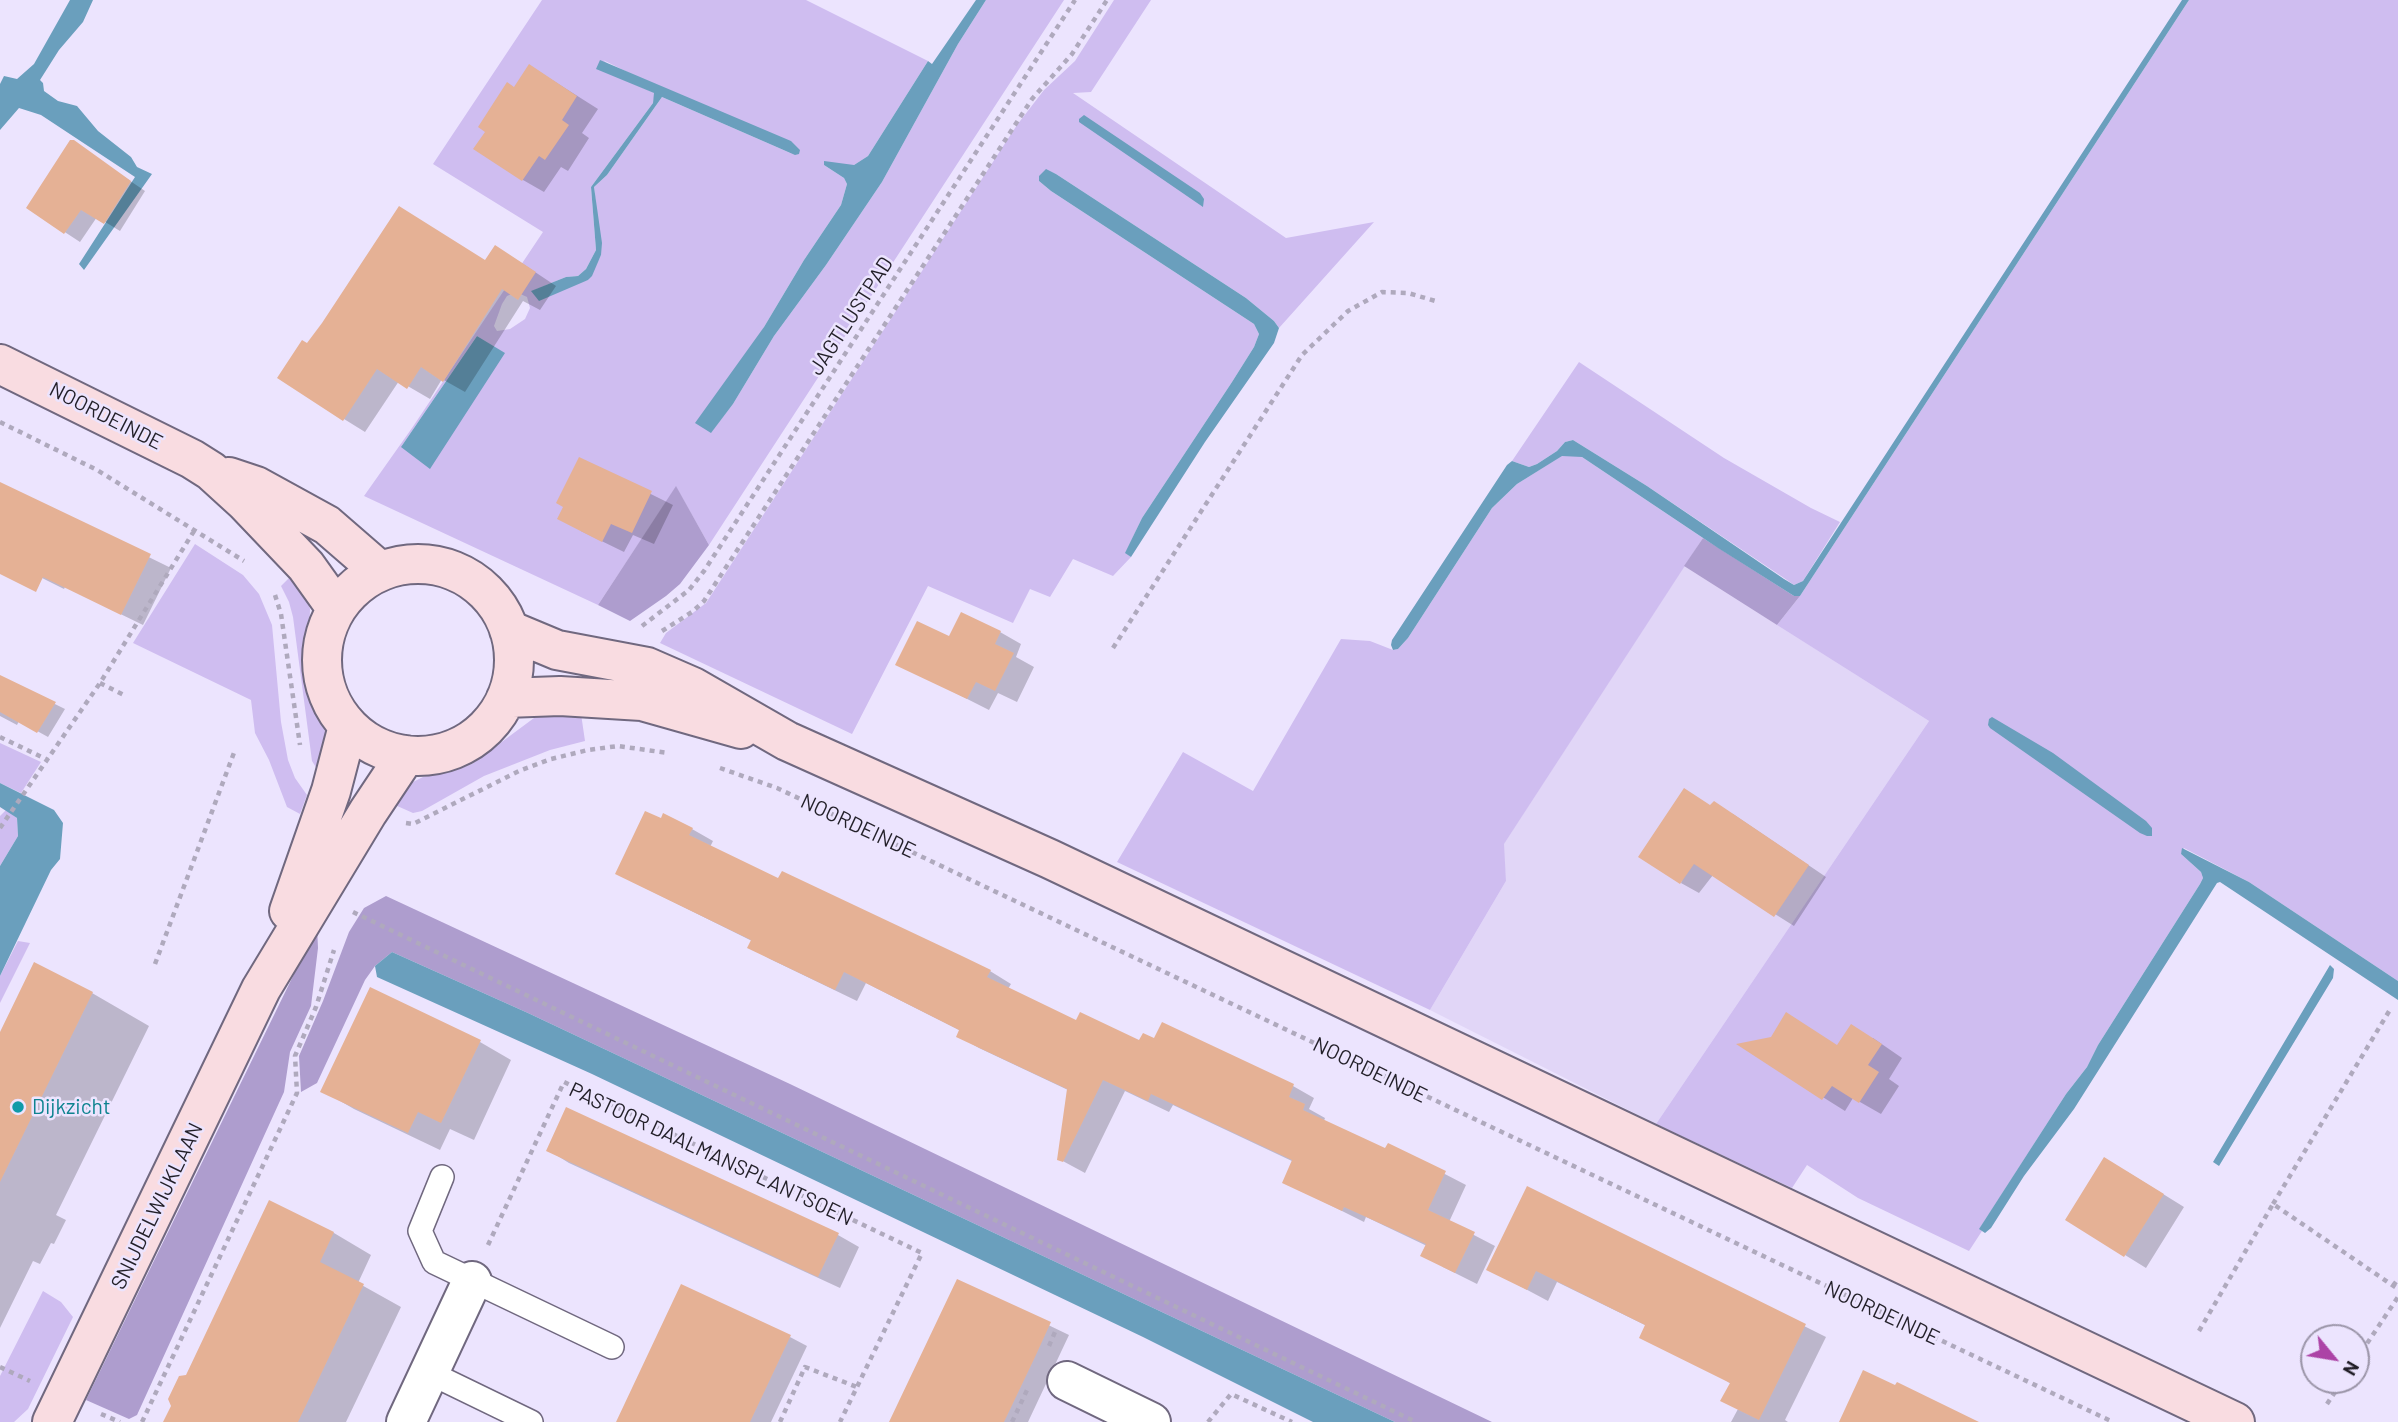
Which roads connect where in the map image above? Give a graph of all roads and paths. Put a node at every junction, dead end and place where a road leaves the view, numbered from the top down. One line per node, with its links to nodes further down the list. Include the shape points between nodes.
1 (1075, 0): 10 (path, JAGTLUSTPAD, via 704,571 689,590)
2 (1107, 0): 11 (path, via 1072,54 1024,111 704,601)
3 (1439, 302): 12 (path, via 1408,293 1382,292 1348,311 1302,355)
4 (0, 364): 6 (main road, NOORDEINDE)
5 (0, 422): 13 (path, via 97,470 194,531)
6 (211, 471): 7 (main road, NOORDEINDE, via 256,486 327,525); 8 (main road, NOORDEINDE, via 306,566)
7 (380, 571): 8 (main road, via 355,586); 9 (main road, via 419,563 457,572 489,595)
8 (336, 608): 16 (main road, via 324,638 321,669 330,700)
9 (509, 630): 15 (main road, via 514,664); 18 (main road, via 557,650 647,667 693,687)
10 (637, 633)
11 (658, 636)
12 (1113, 648)
13 (100, 683): 14 (path); 23 (path)
14 (126, 696)
15 (506, 698): 18 (main road, via 642,701); 22 (main road, via 489,723 466,743 437,754)
16 (348, 726): 22 (main road, via 374,746); 31 (main road, SNIJDELWIJKLAAN, via 331,791)
17 (0, 737): 23 (path)
18 (786, 741): 58 (main road, via 1050,859)
19 (618, 746): 21 (path)
20 (235, 750): 30 (path)
21 (671, 754)
22 (407, 755): 31 (main road, SNIJDELWIJKLAAN)
23 (48, 760): 25 (path)
24 (719, 768): 57 (path, NOORDEINDE, via 777,788)
25 (0, 828)
26 (356, 900): 27 (path)
27 (351, 911): 28 (path); 56 (path)
28 (345, 922)
29 (337, 942): 48 (path, via 295,1056 297,1093)
30 (155, 964)
31 (261, 989): 47 (main road, SNIJDELWIJKLAAN)
32 (2391, 1007): 34 (path)
33 (442, 1177): 36 (lane, via 420,1231 434,1262)
34 (2273, 1204): 37 (path); 39 (path)
35 (2398, 1279): 37 (path)
36 (472, 1281): 41 (lane); 42 (street); 44 (path, PASTOOR DAALMANSPLANTSOEN, via 564,1082 922,1253)
37 (2396, 1288)
38 (2398, 1297): 40 (path)
39 (2199, 1331)
40 (2370, 1339)
41 (612, 1347)
42 (430, 1373): 49 (street); 50 (lane)
43 (1067, 1381): 53 (street)
44 (858, 1387): 51 (path, via 805,1367); 52 (path, PASTOOR DAALMANSPLANTSOEN)
45 (2334, 1394): 46 (path)
46 (2327, 1404)
47 (52, 1422)
48 (142, 1422)
49 (406, 1422)
50 (531, 1422)
51 (780, 1422)
52 (840, 1422)
53 (1151, 1422)
54 (1208, 1422): 55 (path, via 1231,1394)
55 (1292, 1422)
56 (1416, 1422)
57 (2113, 1422)
58 (2235, 1422)

